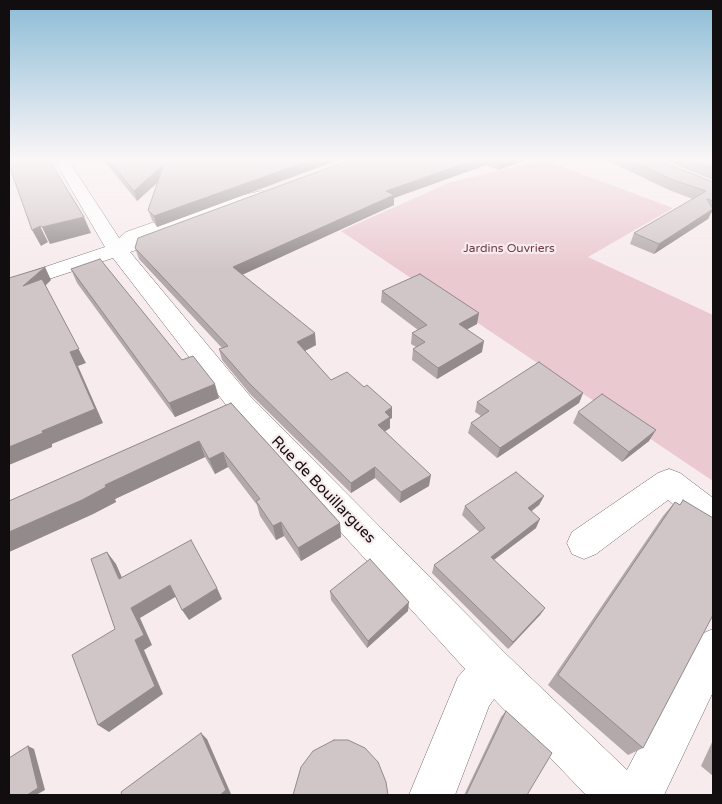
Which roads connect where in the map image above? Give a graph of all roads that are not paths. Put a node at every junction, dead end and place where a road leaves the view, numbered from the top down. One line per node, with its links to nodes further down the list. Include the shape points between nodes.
1 (83, 196): 3 (street, Rue de Bouillargues)
2 (262, 196): 3 (street)
3 (117, 250): 4 (street); 8 (street, Rue de Bouillargues, via 227,408)
4 (9, 286)
5 (713, 517): 6 (street, via 669,482)
6 (584, 543)
7 (713, 649): 11 (street)
8 (493, 669): 9 (street, via 473,692); 10 (street, Rue de Bouillargues)
9 (432, 795)
10 (619, 795)
11 (640, 795)

